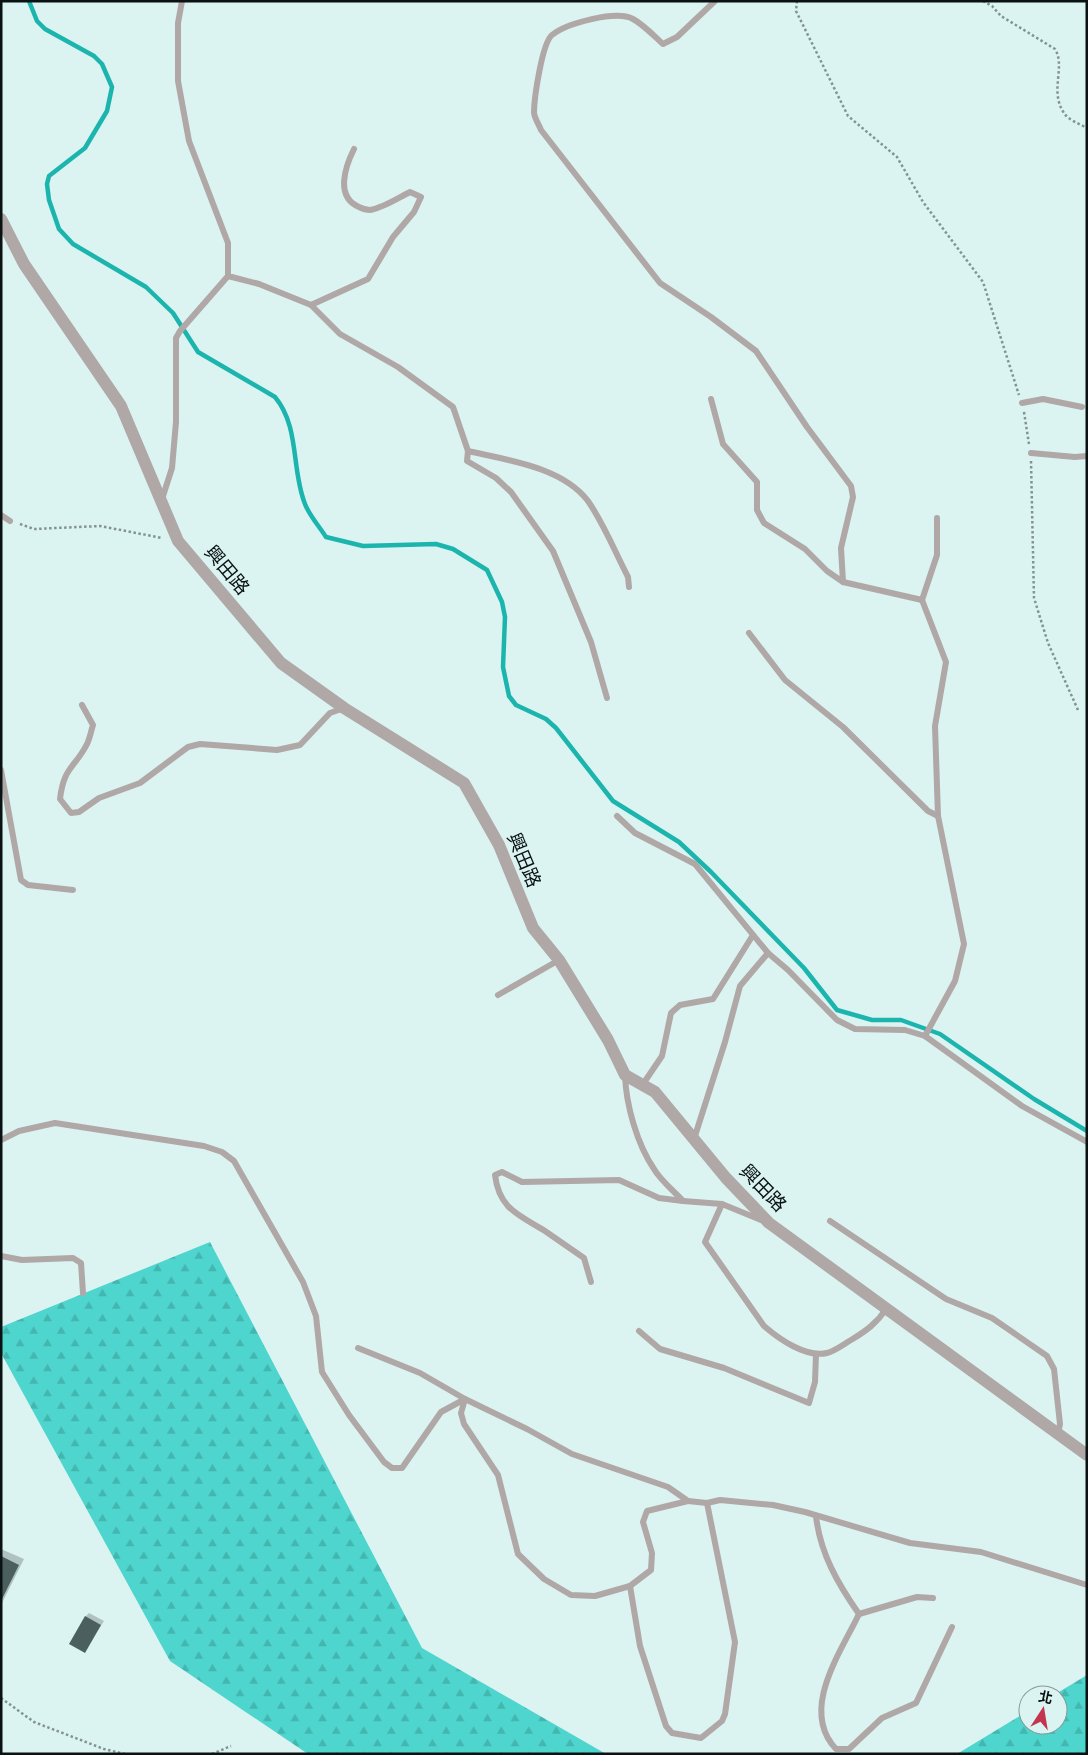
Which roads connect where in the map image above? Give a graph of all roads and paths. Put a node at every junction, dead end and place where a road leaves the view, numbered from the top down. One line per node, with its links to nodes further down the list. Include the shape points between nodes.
1 (182, 1): 8 (lane, via 178,23 178,81 189,141 228,243)
2 (715, 1): 21 (lane, via 677,36 663,44 633,19 625,17 589,19 552,35 547,42 536,90 534,115 541,130 660,283 756,351 851,486 853,497 842,548)
3 (797, 1): 11 (path, via 796,11 848,116 896,157 923,202 983,282)
4 (983, 1): 5 (path, via 1055,49 1059,55 1056,94 1061,108 1064,115)
5 (1087, 128)
6 (354, 148): 9 (lane, via 348,159 343,189 350,204 365,210 410,192 422,197 368,279)
7 (1, 219): 16 (street, 興田路, via 24,264 121,406)
8 (228, 276): 9 (lane, via 259,284); 16 (lane, via 176,338 176,422 172,468)
9 (311, 306): 13 (lane, via 340,334 398,367 453,407)
10 (711, 399): 21 (lane, via 723,444 757,482 757,510 764,523 805,549)
11 (1022, 403): 12 (lane, via 1043,398); 14 (path)
12 (1082, 407)
13 (468, 451): 22 (lane, via 549,474 587,500 628,577); 25 (lane, via 467,461 496,478 510,492 553,551 591,642)
14 (1031, 453): 15 (lane); 28 (path, via 1034,598 1048,643)
15 (1087, 456)
16 (161, 502): 20 (street, 興田路)
17 (1, 514): 19 (lane)
18 (937, 518): 23 (lane, via 937,555)
19 (10, 521): 20 (path, via 34,529 100,526)
20 (178, 541): 27 (street, 興田路, via 281,663)
21 (843, 582): 23 (lane)
22 (629, 587)
23 (922, 600): 31 (lane, via 946,662 935,726)
24 (749, 633): 31 (lane, via 785,680 843,727 928,811)
25 (607, 698)
26 (82, 704): 27 (lane, via 93,725 87,744 67,771 62,786 60,799 71,813 79,812 99,798 140,783 188,748 200,744 277,750 300,745 330,713)
27 (344, 708): 35 (street, 興田路, via 464,783 499,846 533,928)
28 (1078, 710)
29 (1, 770): 32 (lane, via 21,880 28,885)
30 (617, 816): 33 (lane, via 635,833 694,864)
31 (938, 816): 37 (lane, via 964,944 955,981)
32 (73, 890)
33 (753, 935): 34 (lane); 39 (lane, via 713,999 680,1005 671,1013 662,1056)
34 (768, 953): 37 (lane, via 837,1020 855,1028 905,1030); 40 (lane, via 740,986 726,1042)
35 (559, 960): 36 (lane); 38 (street, 興田路, via 608,1040)
36 (498, 995)
37 (925, 1036): 42 (lane, via 1022,1106)
38 (625, 1075): 39 (street, 興田路); 43 (lane, via 640,1141 654,1169)
39 (643, 1084): 40 (street, 興田路, via 655,1092)
40 (694, 1139): 46 (street, 興田路)
41 (1, 1140): 54 (lane, via 19,1131 55,1123 204,1146 222,1152 234,1161 246,1179 303,1282 316,1316 322,1372 384,1462 392,1468 402,1468 441,1412)
42 (1087, 1142)
43 (683, 1201): 44 (lane); 48 (lane, via 659,1198 620,1180 522,1182 502,1172 495,1176 496,1190 503,1202 518,1217 584,1258)
44 (722, 1204): 46 (lane); 53 (lane, via 705,1242 764,1326 775,1336)
45 (830, 1221): 55 (lane, via 946,1298 992,1318 1047,1356 1054,1369 1060,1424)
46 (769, 1223): 50 (street, 興田路)
47 (1, 1256): 49 (lane, via 22,1260 73,1258 81,1262)
48 (591, 1282)
49 (83, 1293)
50 (886, 1309): 53 (lane, via 878,1322 865,1332 829,1353); 55 (street, 興田路)
51 (640, 1332): 53 (lane, via 660,1349 724,1368 809,1403 815,1382)
52 (358, 1348): 54 (lane, via 420,1373)
53 (816, 1354)
54 (465, 1400): 57 (lane, via 572,1454 668,1487); 61 (lane, via 461,1413 464,1424 498,1475 518,1554 544,1579 571,1595 595,1596)
55 (1058, 1434): 56 (street, 興田路)
56 (1087, 1456)
57 (688, 1501): 58 (lane); 61 (lane, via 647,1511 643,1522 652,1553 652,1570)
58 (707, 1503): 59 (lane, via 720,1500 773,1505); 61 (lane, via 735,1642 725,1714 722,1722 701,1738 672,1733 666,1726 640,1646)
59 (816, 1516): 60 (lane, via 910,1543 981,1552); 63 (lane, via 825,1555)
60 (1087, 1585)
61 (630, 1586)
62 (933, 1598): 63 (lane, via 917,1597)
63 (859, 1614): 64 (lane, via 838,1652 820,1707 828,1740 836,1749 849,1749 882,1718 916,1703)
64 (952, 1627)
65 (1, 1698): 67 (path, via 34,1722)
66 (231, 1746): 68 (path)
67 (125, 1754)
68 (212, 1754)

